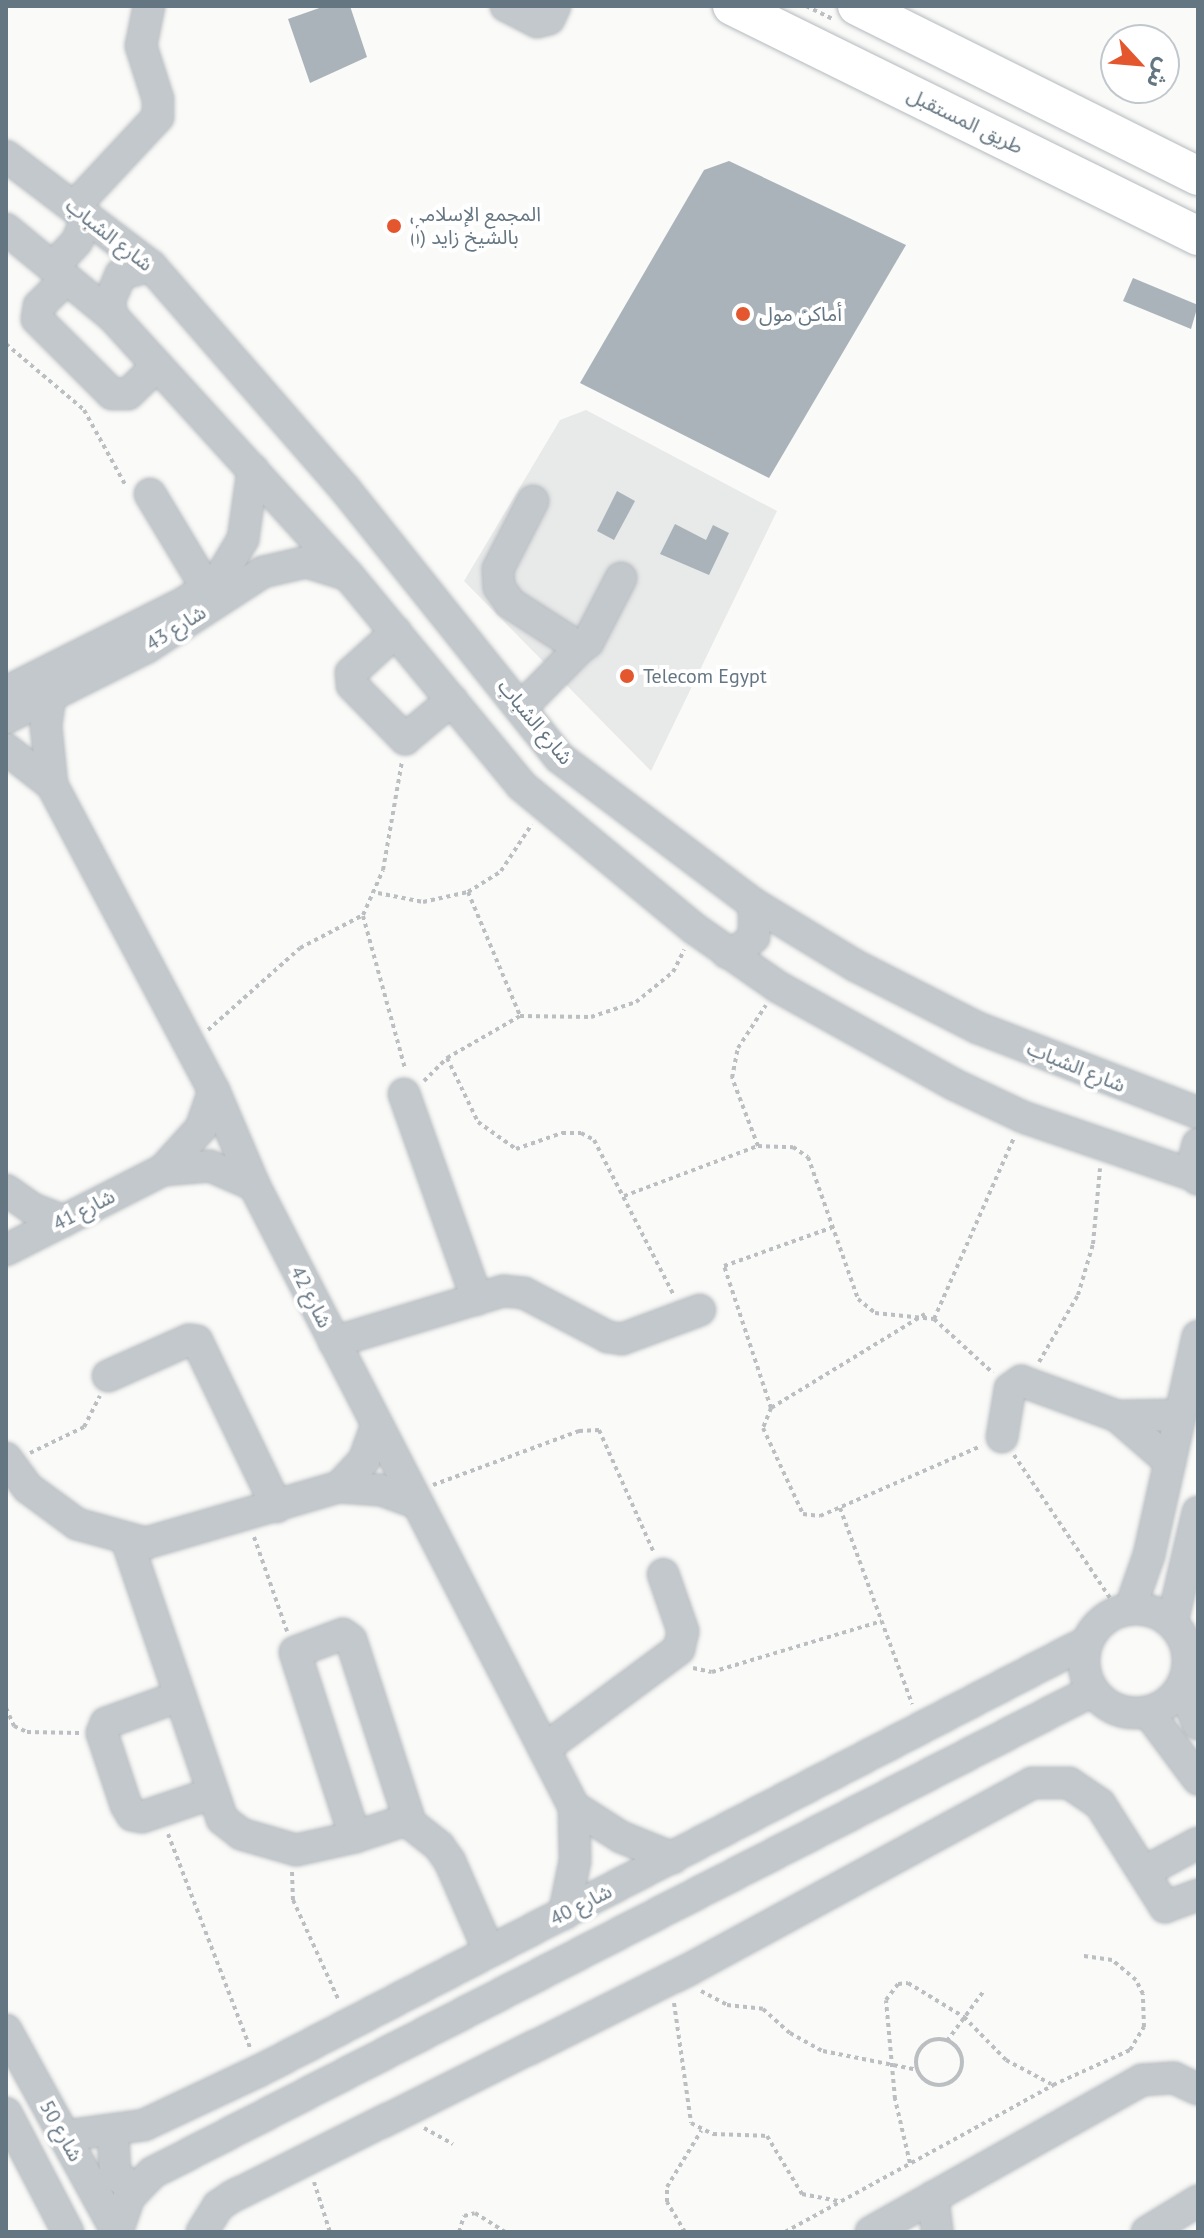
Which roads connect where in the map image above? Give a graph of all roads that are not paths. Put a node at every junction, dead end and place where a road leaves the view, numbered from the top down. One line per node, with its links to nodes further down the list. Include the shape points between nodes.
1 (149, 6): 8 (street, via 141,46 158,99 158,117)
2 (506, 6): 3 (street, via 537,22 549,19)
3 (555, 6)
4 (732, 6): 10 (main road, طريق المستقبل)
5 (857, 6): 7 (main road)
6 (6, 156): 8 (street, شارع الشباب)
7 (1198, 176)
8 (81, 212): 11 (street, شارع الشباب); 12 (street, via 77,241)
9 (6, 229): 12 (street)
10 (1198, 236)
11 (151, 266): 13 (street, via 121,274 109,302); 26 (street, شارع الشباب, via 345,489)
12 (60, 273): 13 (street); 14 (street, via 39,306 37,319 112,394 128,394)
13 (113, 317): 14 (street)
14 (157, 366): 15 (street)
15 (253, 470): 18 (street); 20 (street, شارع 43, via 243,539)
16 (141, 496): 20 (street)
17 (533, 501): 22 (street, via 498,569 499,587 510,603)
18 (348, 575): 21 (street); 24 (street, شارع 43, via 306,562 263,572 146,648)
19 (621, 578): 22 (street)
20 (207, 589): 23 (street, شارع 43)
21 (396, 632): 25 (street); 25 (street, via 348,679 405,739)
22 (580, 648): 26 (street)
23 (6, 692)
24 (50, 697): 27 (street, شارع 43); 29 (street, شارع 42)
25 (452, 700): 31 (street, via 539,803)
26 (521, 708): 30 (street, شارع الشباب, via 560,758)
27 (6, 718)
28 (6, 749): 29 (street, شارع 42)
29 (52, 785): 32 (street, شارع 42)
30 (754, 904): 31 (street, via 754,937); 34 (street, شارع الشباب, via 856,966 978,1028)
31 (727, 953): 37 (street, via 875,1044 1023,1117)
32 (214, 1091): 36 (street, شارع 41, via 201,1128); 38 (street, شارع 42)
33 (405, 1096): 42 (street)
34 (1198, 1113)
35 (1198, 1144): 37 (street)
36 (163, 1170): 38 (street, شارع 41, via 210,1166); 40 (street, شارع 41)
37 (1198, 1178)
38 (254, 1185): 45 (street, شارع 42)
39 (6, 1190): 40 (street, via 33,1209)
40 (64, 1221): 41 (street, شارع 41)
41 (6, 1250)
42 (477, 1299): 43 (street, via 503,1291 537,1299 608,1337 622,1339); 45 (street)
43 (692, 1313)
44 (1198, 1336): 47 (street)
45 (334, 1342): 49 (street, شارع 42)
46 (108, 1376): 55 (street, via 197,1341)
47 (1180, 1415): 48 (street); 52 (street)
48 (1117, 1416): 50 (street, via 1019,1386); 52 (street)
49 (377, 1425): 53 (street, via 364,1460); 54 (street, شارع 42)
50 (1002, 1437)
51 (8, 1460): 57 (street, via 51,1508 77,1524)
52 (1170, 1462): 59 (street, via 1149,1555)
53 (339, 1487): 54 (street); 55 (street)
54 (414, 1498): 67 (street, شارع 42)
55 (277, 1507): 57 (street, via 146,1543)
56 (1198, 1512): 60 (street)
57 (127, 1541): 64 (street)
58 (663, 1574): 67 (street, via 683,1631 674,1656)
59 (1124, 1610): 60 (street, via 1152,1611); 61 (street, via 1099,1623)
60 (1172, 1623): 62 (street, via 1188,1652)
61 (1087, 1642): 63 (street, via 1084,1667); 74 (street, شارع 40)
62 (1182, 1685): 65 (street, via 1162,1707); 66 (street)
63 (1092, 1691): 65 (street, via 1117,1710); 84 (street, via 152,2173)
64 (180, 1696): 69 (street); 69 (street, via 114,1717 102,1733 132,1815)
65 (1148, 1712): 68 (street)
66 (1198, 1724)
67 (544, 1749): 70 (street, شارع 42)
68 (1198, 1779)
69 (217, 1806): 72 (street, via 241,1834 296,1850)
70 (574, 1807): 74 (street, via 621,1837); 77 (street, شارع 42, via 575,1861)
71 (406, 1820): 72 (street); 72 (street, via 351,1640 343,1634 295,1652); 78 (street, via 450,1862)
72 (355, 1837)
73 (1198, 1843): 75 (street)
74 (673, 1858): 77 (street, شارع 40)
75 (1146, 1871): 76 (street, via 1163,1905 1170,1908); 89 (street, via 1086,1791 1050,1780 1032,1783 680,1974 218,2206)
76 (1198, 1895)
77 (564, 1914): 78 (street, شارع 40)
78 (489, 1951): 82 (street, شارع 40, via 162,2118)
79 (6, 2030): 83 (street, شارع 50)
80 (1198, 2089): 85 (street, via 1174,2078 1142,2080)
81 (6, 2113): 87 (street, شارع 50)
82 (113, 2132): 83 (street, شارع 40); 84 (street, via 115,2174)
83 (64, 2136): 88 (street, شارع 50)
84 (134, 2189): 88 (street)
85 (933, 2197): 90 (street); 91 (street)
86 (1198, 2201): 92 (street)
87 (68, 2232)
88 (117, 2232)
89 (202, 2232)
90 (871, 2232)
91 (937, 2232)
92 (1147, 2232)

